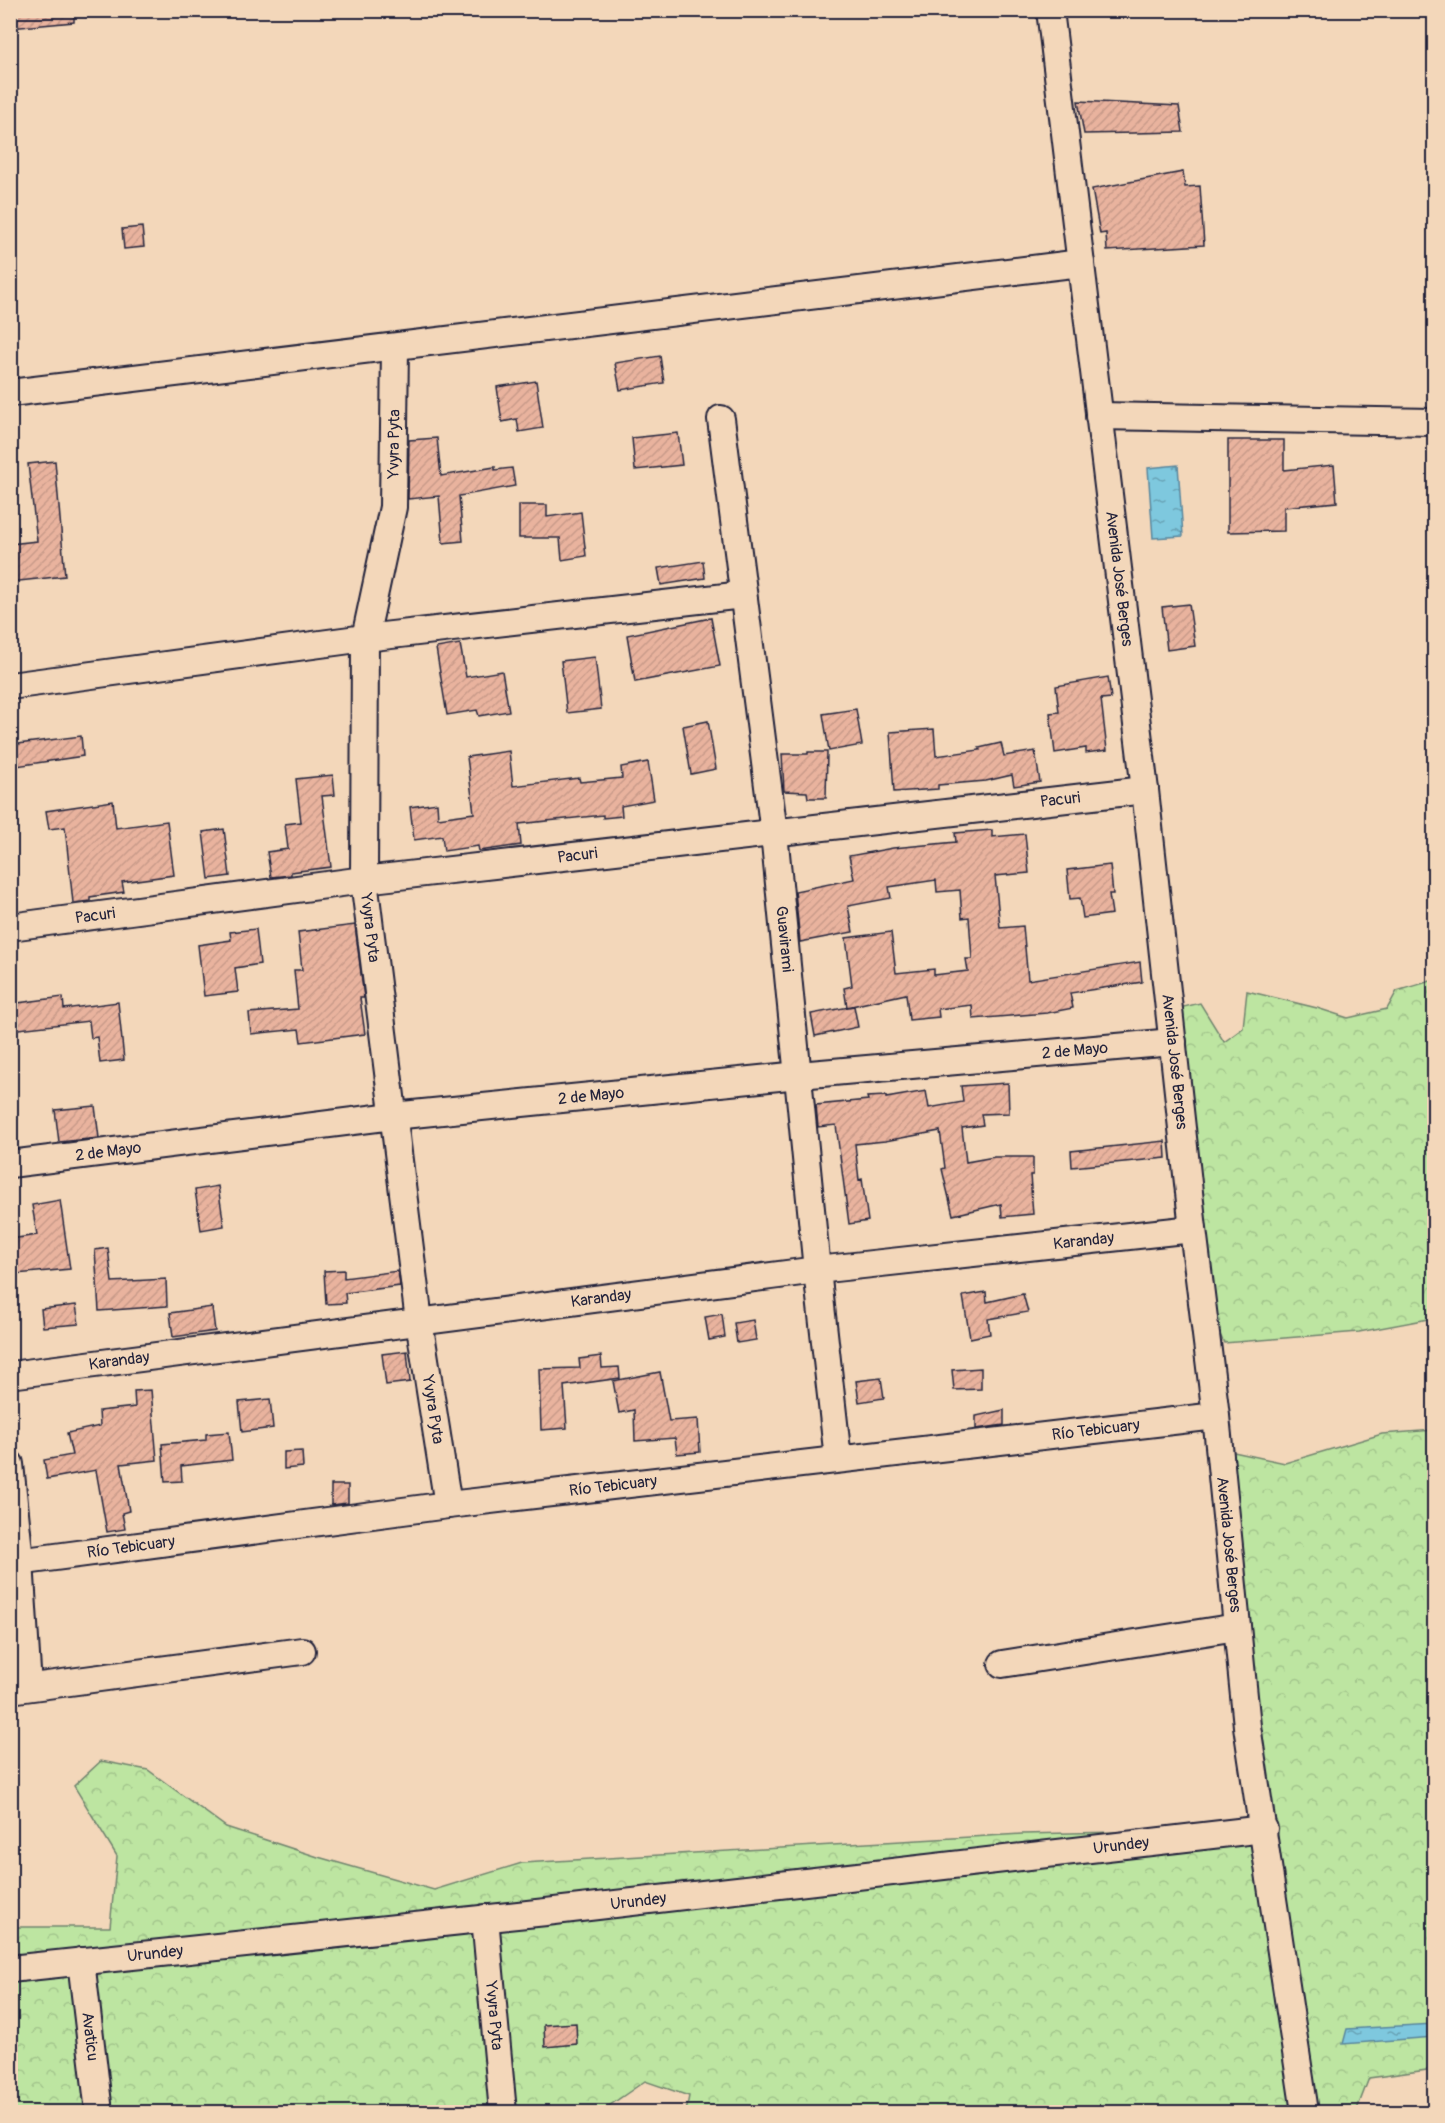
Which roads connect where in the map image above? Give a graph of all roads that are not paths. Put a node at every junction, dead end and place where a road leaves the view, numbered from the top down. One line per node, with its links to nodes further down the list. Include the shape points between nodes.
1 (1050, 10): 2 (street, Avenida José Berges)
2 (1081, 263): 3 (street); 5 (street, Avenida José Berges)
3 (395, 347): 4 (street); 9 (street, Yvyra Pyta, via 393,507)
4 (10, 393)
5 (1099, 416): 7 (street); 11 (street, Avenida José Berges)
6 (721, 419): 8 (street, Guavirami)
7 (1434, 422)
8 (743, 595): 9 (street); 12 (street, Guavirami)
9 (365, 639): 10 (street); 13 (street, Yvyra Pyta)
10 (10, 686)
11 (1145, 790): 12 (street, Pacuri); 15 (street, Avenida José Berges)
12 (774, 833): 13 (street, Pacuri); 16 (street, Guavirami)
13 (364, 880): 14 (street, Pacuri); 17 (street, Yvyra Pyta)
14 (10, 927)
15 (1173, 1042): 16 (street, 2 de Mayo); 19 (street, Avenida José Berges)
16 (799, 1075): 17 (street, 2 de Mayo); 20 (street, Guavirami)
17 (393, 1116): 18 (street, 2 de Mayo); 21 (street, Yvyra Pyta)
18 (10, 1164)
19 (1193, 1229): 20 (street, Karanday); 23 (street, Avenida José Berges)
20 (817, 1270): 21 (street, Karanday); 24 (street, Guavirami)
21 (419, 1321): 22 (street, Karanday); 26 (street, Yvyra Pyta)
22 (10, 1375)
23 (1216, 1416): 24 (street, Río Tebicuary); 28 (street, Avenida José Berges)
24 (838, 1459): 26 (street, Río Tebicuary)
25 (10, 1464): 27 (street)
26 (448, 1505): 27 (street, Río Tebicuary)
27 (15, 1562): 31 (street)
28 (1237, 1627): 30 (street); 32 (street, Avenida José Berges, via 1247,1726)
29 (302, 1652): 31 (street)
30 (1002, 1664)
31 (19, 1688)
32 (1264, 1829): 33 (street, Urundey); 38 (street, Avenida José Berges)
33 (485, 1918): 34 (street, Urundey); 37 (street, Yvyra Pyta)
34 (81, 1961): 35 (street, Urundey); 36 (street, Avaticu)
35 (10, 1969)
36 (99, 2112)
37 (503, 2112)
38 (1305, 2112)

